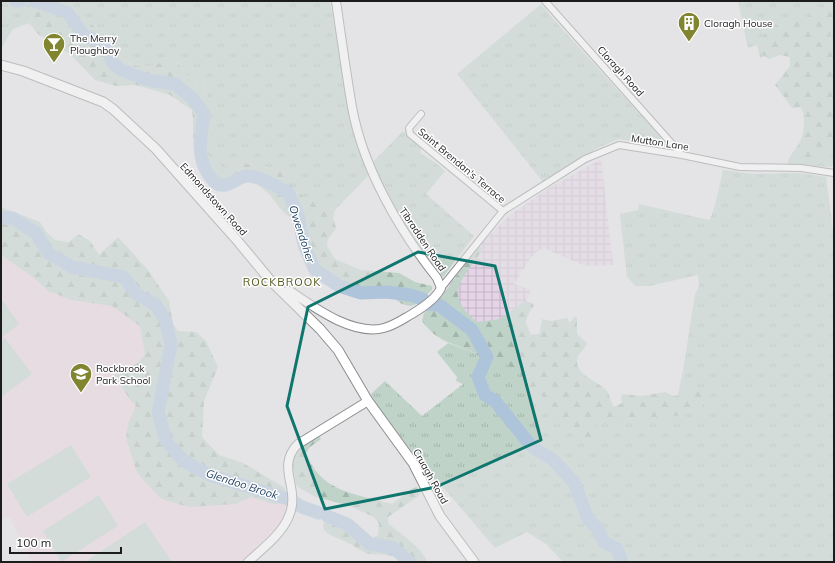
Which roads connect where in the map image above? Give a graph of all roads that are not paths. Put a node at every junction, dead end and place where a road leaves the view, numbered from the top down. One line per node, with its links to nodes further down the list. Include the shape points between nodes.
1 (336, 1): 8 (street, Tibradden Road, via 352,108 369,162 396,220 440,282)
2 (545, 1): 5 (street, Cloragh Road)
3 (1, 65): 9 (main road, Edmondstown Road, via 72,89 113,109 156,149)
4 (421, 114): 7 (street, Saint Brendan's Terrace, via 409,128 410,134)
5 (682, 155): 6 (street, Mutton Lane, via 740,168 801,168); 7 (street, Mutton Lane, via 619,145 585,159)
6 (834, 173)
7 (503, 211): 8 (street, Mutton Lane)
8 (441, 288): 9 (street, Tibradden Road, via 419,310 397,323 382,328 345,324 311,306 290,291)
9 (282, 292): 10 (main road, Edmondstown Road, via 320,328 338,350)
10 (368, 401): 11 (street, via 290,451 287,465 293,494 289,516 281,529); 12 (main road, Cruagh Road, via 413,463 440,516)
11 (248, 562)
12 (474, 562)

